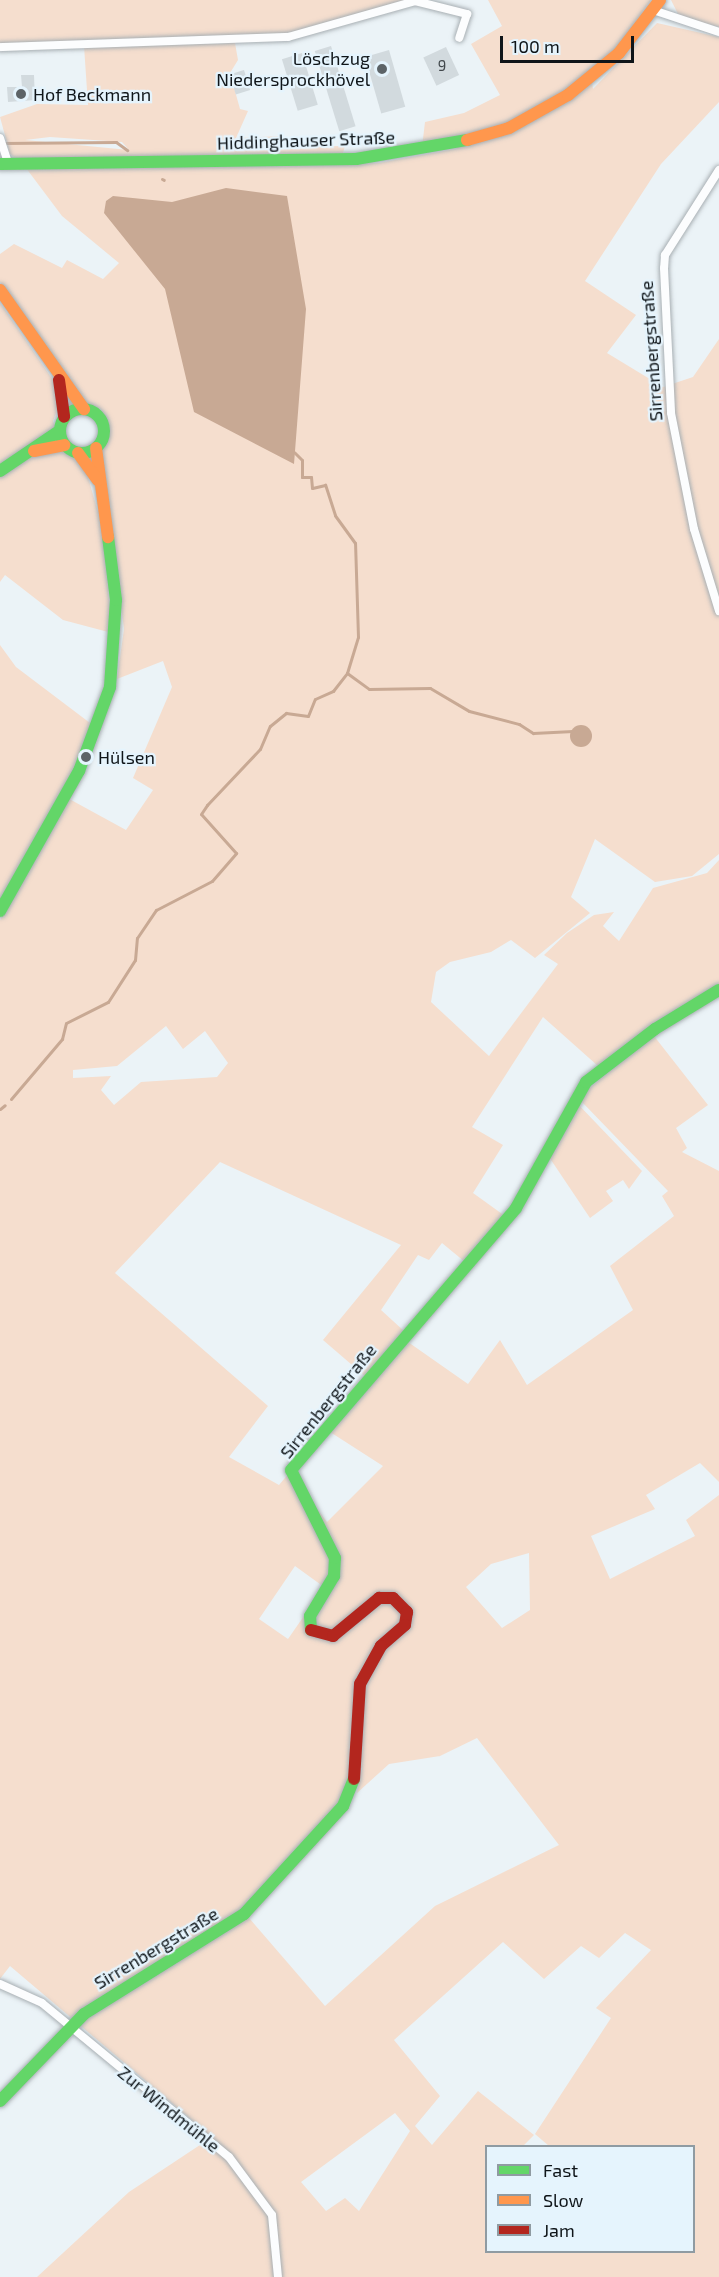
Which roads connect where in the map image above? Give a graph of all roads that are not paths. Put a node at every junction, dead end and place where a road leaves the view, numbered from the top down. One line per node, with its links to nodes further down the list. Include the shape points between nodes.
1 (416, 0): 4 (street, via 466,14); 5 (street, via 288,37)
2 (656, 5): 3 (street); 7 (street, Hiddinghauser Straße, via 619,53 568,96 509,128 442,148 335,160)
3 (719, 32)
4 (459, 38)
5 (0, 47)
6 (1, 143): 7 (street, Hiddinghauser Straße)
7 (4, 163)
8 (719, 170): 20 (street, Sirrenbergstraße, via 664,255 664,268 671,413 694,529)
9 (0, 290): 10 (street)
10 (58, 376): 11 (street); 12 (street)
11 (84, 409): 12 (street); 15 (street, via 103,424)
12 (64, 417): 13 (street)
13 (59, 431): 14 (street); 16 (street)
14 (64, 445): 16 (street); 17 (street)
15 (96, 448): 17 (street); 19 (street)
16 (34, 451): 18 (street)
17 (78, 453): 19 (street)
18 (0, 471)
19 (98, 482): 21 (street, via 116,600 110,687 79,771)
20 (719, 611)
21 (0, 911)
22 (719, 990): 24 (street, Sirrenbergstraße, via 655,1029 586,1082 516,1208 291,1470 335,1558 334,1576 310,1616 311,1633 333,1636 350,1627 379,1598 393,1598 407,1612 405,1625 381,1646 360,1684 358,1768 343,1806 244,1914 102,2001)
23 (0, 1984): 24 (street, Zur Windmühle, via 42,2003)
24 (69, 2030): 25 (street, Sirrenbergstraße); 26 (street, Zur Windmühle, via 195,2124 264,2198 276,2226)
25 (0, 2100)
26 (278, 2277)

